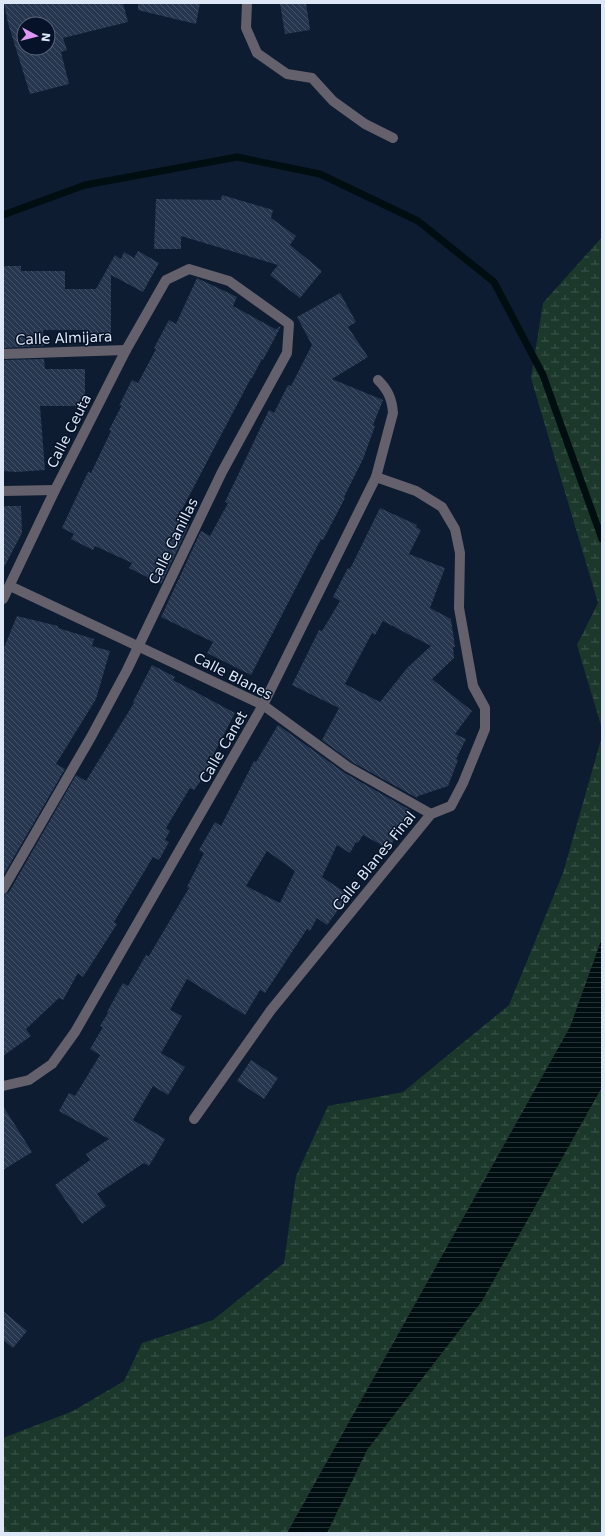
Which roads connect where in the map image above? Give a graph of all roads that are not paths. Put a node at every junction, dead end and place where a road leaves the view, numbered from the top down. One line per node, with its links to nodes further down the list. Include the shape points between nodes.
1 (247, 3): 2 (street, via 246,28 257,53 287,74 312,78 333,101 365,124)
2 (393, 138)
3 (166, 280): 4 (street, Calle Ceuta); 12 (street, Calle Canillas, via 189,269 229,281 289,324 287,353 222,472)
4 (126, 350): 5 (street, Calle Almijara); 8 (street, Calle Ceuta)
5 (3, 354)
6 (378, 380): 7 (street, Calle Canet, via 387,390 393,403 393,413)
7 (376, 477): 13 (street, Calle Canet); 14 (street, Calle Blanes Final, via 416,491 442,507 455,529 460,553 459,608 473,686 485,708 485,729 463,783 450,806)
8 (55, 490): 9 (street); 10 (street, Calle Ceuta)
9 (3, 491)
10 (10, 586): 11 (street, Calle Ceuta); 12 (street, Calle Blanes)
11 (3, 599)
12 (139, 646): 13 (street, Calle Blanes); 15 (street, Calle Canillas, via 91,737)
13 (263, 705): 14 (street, Calle Blanes, via 348,767); 16 (street, Calle Canet, via 75,1032 52,1064 29,1080)
14 (431, 814): 17 (street, Calle Blanes Final, via 271,1010)
15 (3, 889)
16 (3, 1086)
17 (194, 1118)

